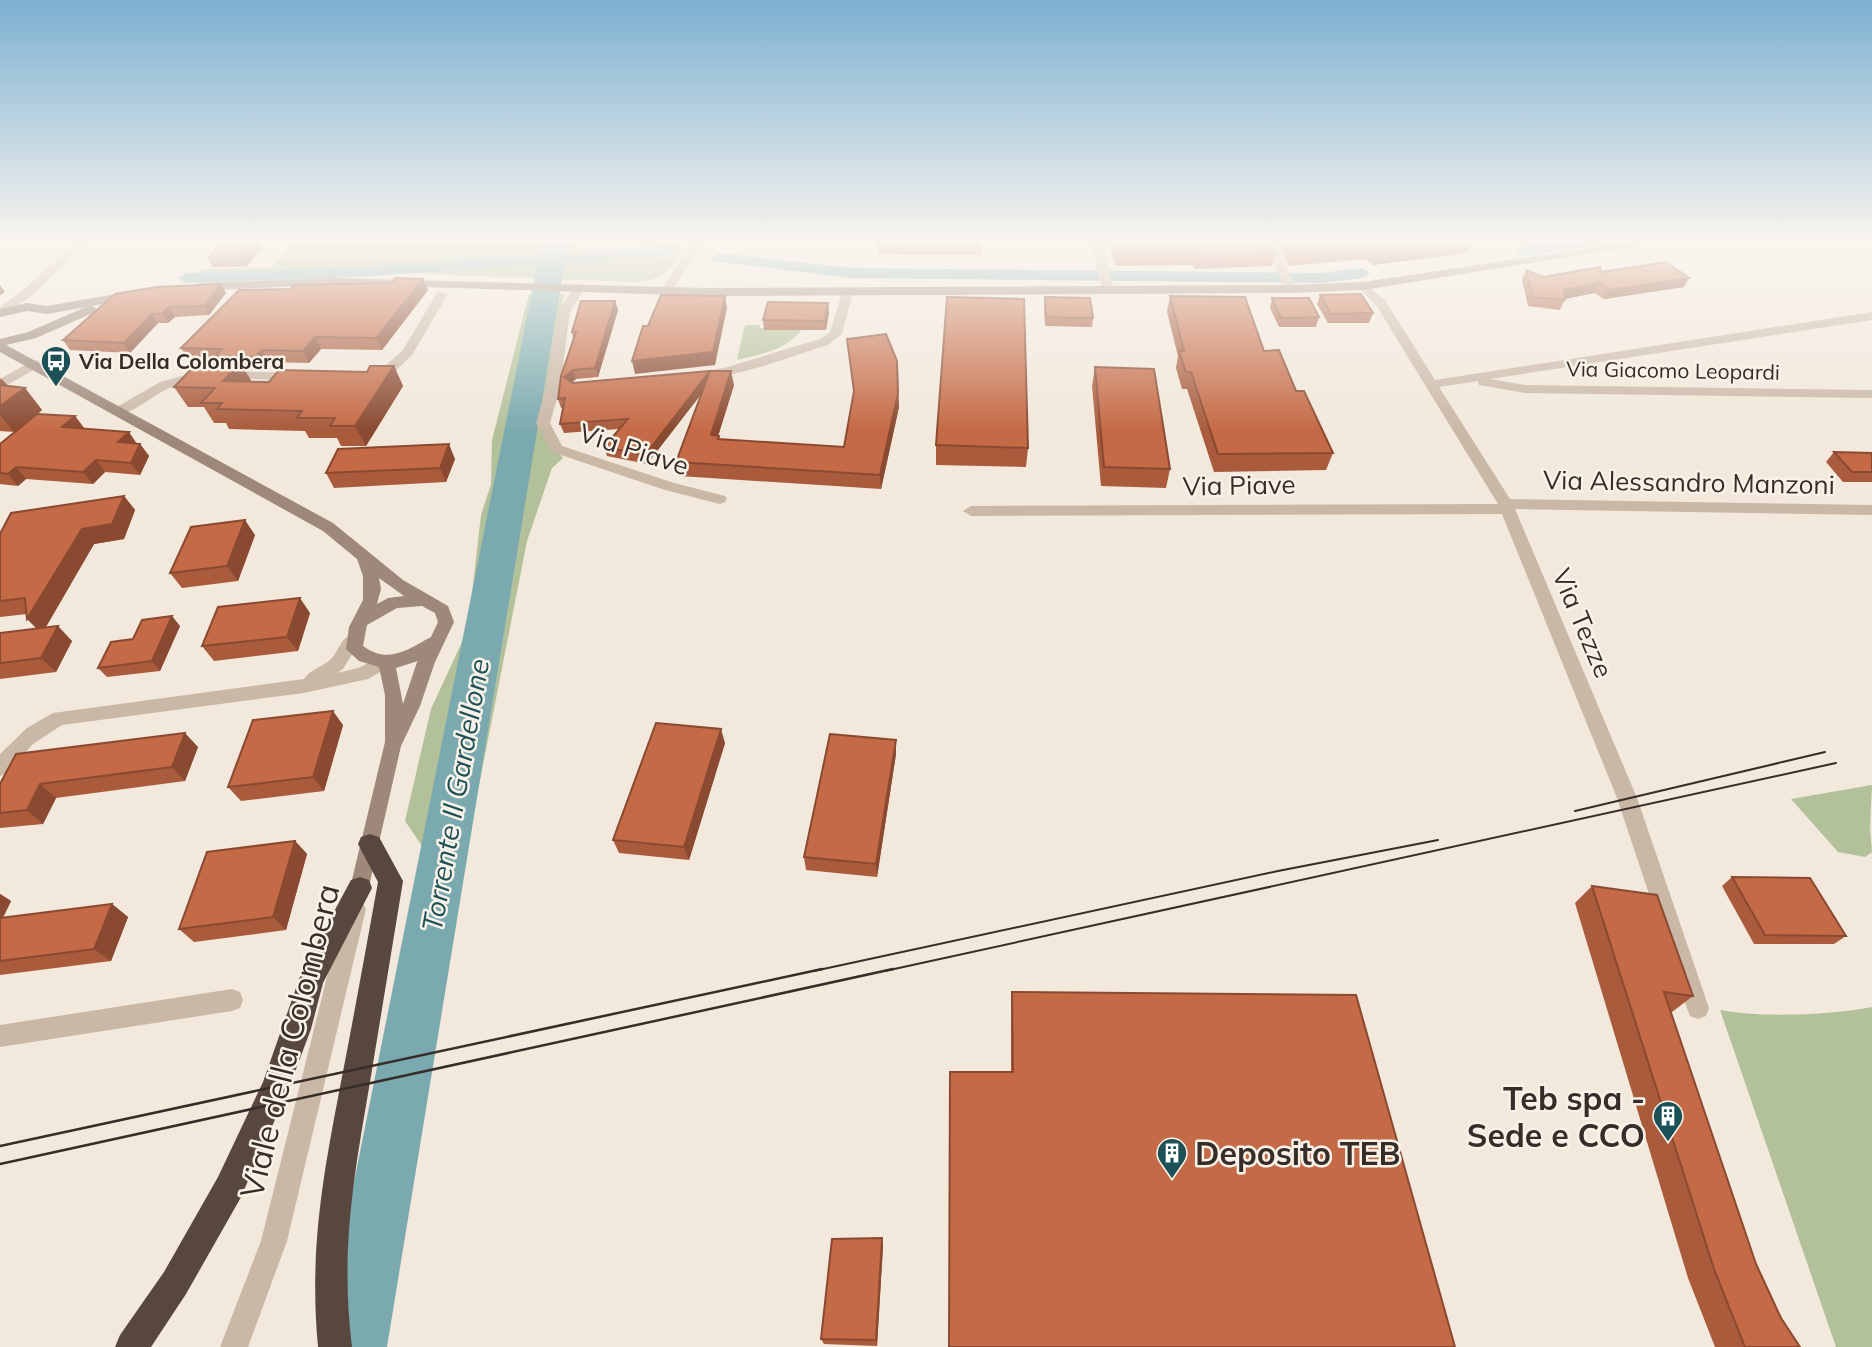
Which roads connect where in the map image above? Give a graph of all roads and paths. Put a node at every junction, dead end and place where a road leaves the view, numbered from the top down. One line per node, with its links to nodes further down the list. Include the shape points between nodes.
1 (38, 305): 8 (street)
2 (64, 305): 8 (street)
3 (104, 305): 11 (street)
4 (436, 305): 17 (street, via 408,352 379,380)
5 (568, 305): 23 (street, Via Piave, via 543,423 556,449)
6 (844, 305): 15 (street, via 836,334 824,342 726,372)
7 (1382, 305): 19 (street, Via Tezze)
8 (42, 308): 9 (street); 11 (street, via 52,315)
9 (0, 313)
10 (1872, 316): 18 (street)
11 (48, 326): 12 (street)
12 (32, 335): 13 (street); 14 (street)
13 (0, 345): 14 (street)
14 (34, 364): 20 (street); 22 (street)
15 (695, 376)
16 (313, 377): 22 (street, via 204,374 165,385)
17 (367, 379)
18 (1474, 379): 19 (street); 21 (street, Via Giacomo Leopardi, via 1525,389)
19 (1432, 384): 24 (street, Via Tezze)
20 (0, 385)
21 (1872, 394)
22 (117, 411): 27 (street, via 328,527)
23 (720, 499)
24 (1506, 507): 25 (street, Via Alessandro Manzoni); 26 (street, Via Piave); 39 (street, Via Tezze, via 1619,779)
25 (1872, 510)
26 (971, 511)
27 (361, 556): 28 (street); 29 (street, via 373,576)
28 (428, 601): 29 (street, via 394,602); 31 (street, Viale della Colombera, via 442,610 446,622)
29 (364, 620): 30 (street)
30 (353, 640): 32 (street, via 365,658); 33 (street, via 328,671)
31 (435, 642): 32 (street, via 412,657); 34 (street, Viale della Colombera)
32 (384, 663): 33 (street, via 362,674); 34 (street, Viale della Colombera, via 394,695)
33 (291, 688): 35 (street, via 59,718 23,739)
34 (392, 746): 36 (street, Viale della Colombera)
35 (0, 768)
36 (370, 844): 37 (street, Viale della Colombera); 43 (highway, via 391,881 335,1196 330,1300)
37 (360, 888): 41 (highway, via 311,980 275,1088 229,1188); 42 (street, Viale della Colombera, via 274,1241)
38 (232, 1000): 40 (street)
39 (1698, 1008)
40 (0, 1036)
41 (132, 1347)
42 (234, 1347)
43 (335, 1347)

